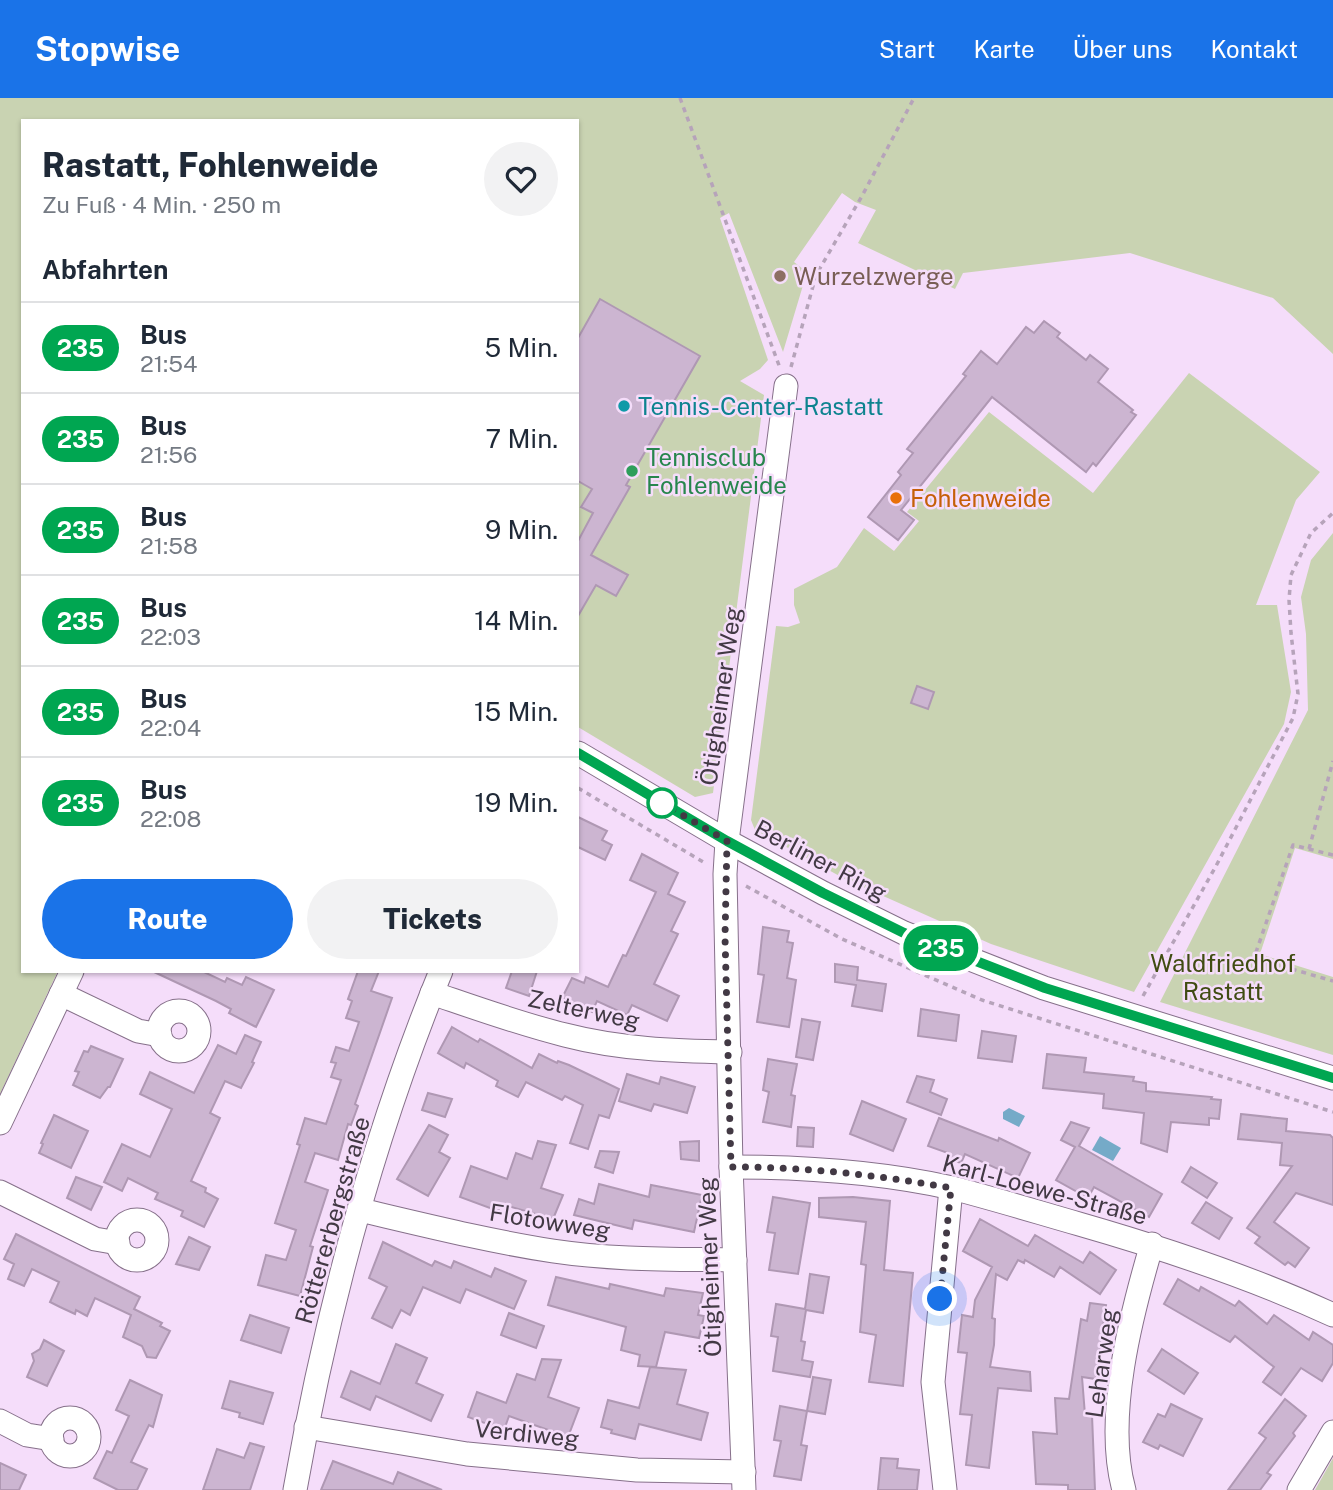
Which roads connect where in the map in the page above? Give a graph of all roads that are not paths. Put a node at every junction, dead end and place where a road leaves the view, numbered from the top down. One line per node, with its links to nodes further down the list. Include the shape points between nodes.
1 (786, 386): 3 (street, Ötigheimer Weg)
2 (579, 755): 3 (street, Berliner Ring)
3 (727, 841): 9 (street, Ötigheimer Weg); 10 (street, Berliner Ring, via 904,933 1045,988)
4 (71, 973): 7 (street)
5 (440, 973): 6 (street, Röttererbergstraße)
6 (432, 993): 9 (street, Zelterweg, via 567,1036 676,1052); 15 (street, Röttererbergstraße)
7 (61, 994): 8 (street, via 138,1031); 11 (street)
8 (159, 1035)
9 (730, 1052): 12 (street, Ötigheimer Weg)
10 (1333, 1079)
11 (0, 1123)
12 (731, 1167): 13 (street, Karl-Loewe-Straße, via 845,1172); 18 (street, Ötigheimer Weg)
13 (951, 1188): 17 (street, Karl-Loewe-Straße); 26 (street, via 933,1382)
14 (0, 1192): 16 (street, via 95,1239)
15 (360, 1210): 18 (street, Flotowweg, via 555,1251 618,1258); 21 (street, Röttererbergstraße)
16 (118, 1243)
17 (1152, 1244): 19 (street, Karl-Loewe-Straße, via 1277,1289); 27 (street, Leharweg, via 1138,1290 1118,1396 1117,1440)
18 (735, 1260): 24 (street, Ötigheimer Weg)
19 (1333, 1315)
20 (0, 1421): 23 (street, via 27,1435)
21 (306, 1427): 24 (street, Verdiweg, via 467,1454); 25 (street, Röttererbergstraße)
22 (1333, 1432): 28 (street)
23 (52, 1439)
24 (744, 1481)
25 (295, 1490)
26 (945, 1490)
27 (1124, 1490)
28 (1299, 1490)

